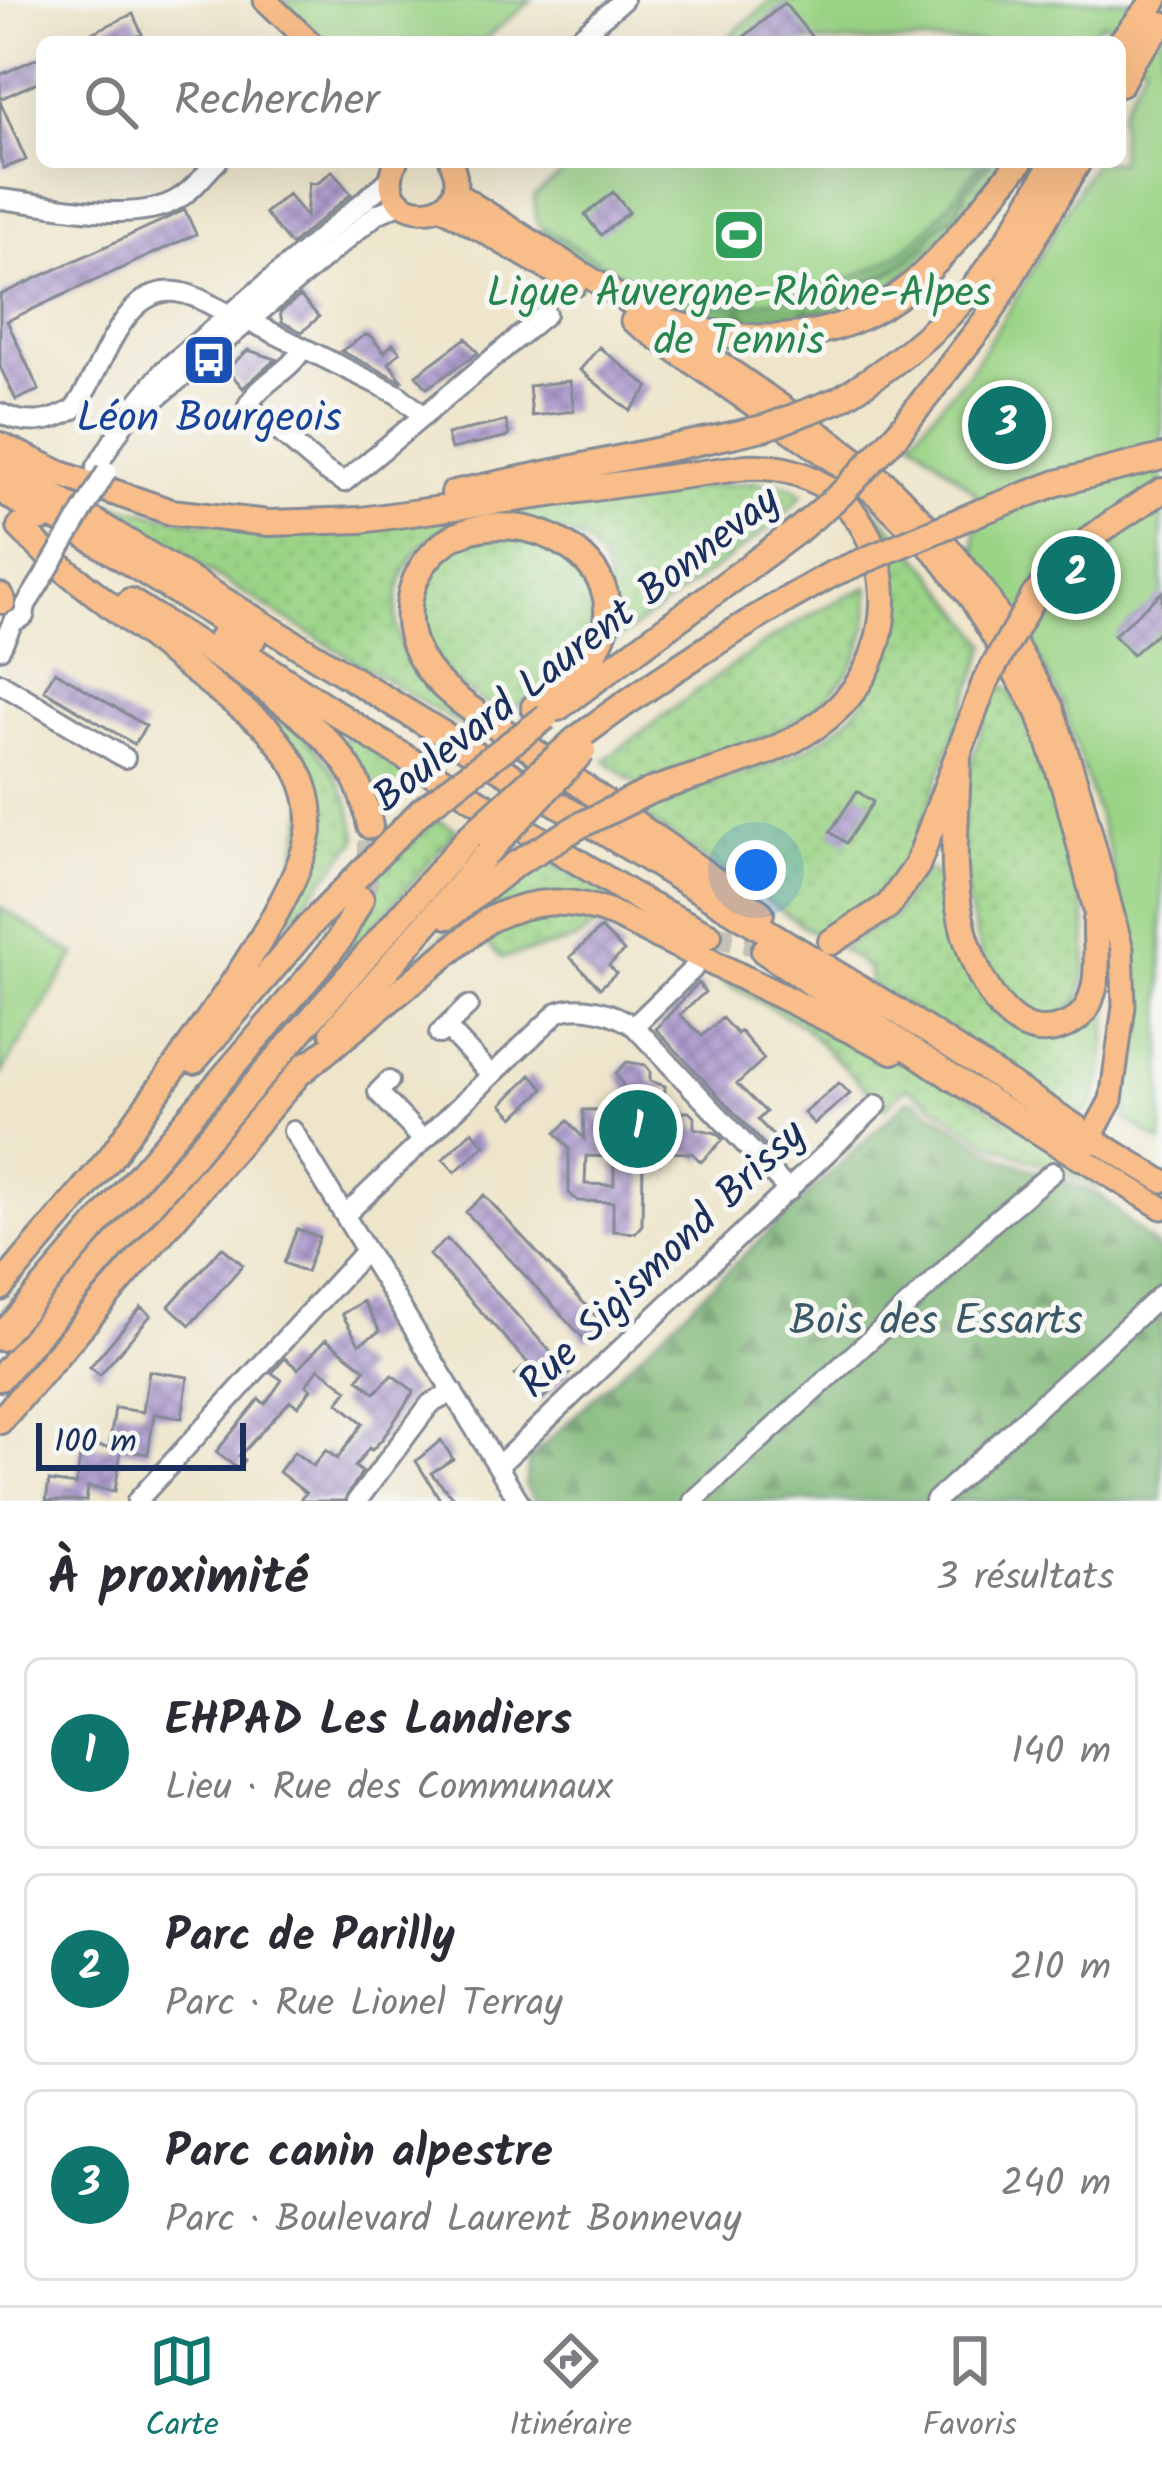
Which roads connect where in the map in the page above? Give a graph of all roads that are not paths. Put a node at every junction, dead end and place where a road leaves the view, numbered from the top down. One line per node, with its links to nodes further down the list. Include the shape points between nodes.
1 (265, 0): 5 (main road)
2 (623, 0): 6 (street)
3 (1155, 0): 7 (highway)
4 (1162, 24): 8 (highway)
5 (304, 36)
6 (581, 36)
7 (1126, 36)
8 (1126, 73)
9 (212, 168): 15 (street, via 176,201 142,211)
10 (453, 168): 16 (main road)
11 (1015, 168): 19 (highway, via 910,286 835,328 734,338)
12 (1049, 168): 27 (highway, bridge, via 976,287 918,348 838,400 767,427 362,508 230,512)
13 (1075, 168): 34 (highway, Boulevard Laurent Bonnevay, bridge, via 986,320 842,493)
14 (394, 170): 17 (main road); 20 (street)
15 (0, 199)
16 (447, 199): 17 (main road, via 421,212); 19 (main road); 40 (main road, via 813,446 937,555 1038,713)
17 (402, 203): 20 (street)
18 (546, 314): 23 (street)
19 (647, 314): 44 (main road, via 886,483 985,592 1052,707 1122,949)
20 (238, 318): 21 (street); 22 (street, via 196,296 154,294 130,310 74,409 36,423); 27 (street, via 164,370 134,407)
21 (303, 348): 23 (street); 23 (street, via 248,405 335,479 344,482)
22 (0, 413)
23 (424, 416)
24 (0, 445): 27 (highway, via 61,474)
25 (1162, 457): 38 (highway, Boulevard Laurent Bonnevay, bridge, via 980,512 832,574 742,623 653,682)
26 (0, 464): 46 (highway)
27 (107, 478): 31 (street); 48 (highway, bridge, via 200,517 316,523 767,466 810,477 851,510 878,556 884,611 871,662 839,708 794,740 648,792 514,865 421,941)
28 (0, 486): 41 (highway, via 377,740); 50 (highway, via 774,957)
29 (1162, 491): 36 (highway, bridge, via 1096,532 1034,596 985,682)
30 (10, 521): 37 (highway, via 301,717 336,750); 56 (highway, via 267,728 293,760 308,797 309,836 296,875)
31 (14, 602): 32 (street)
32 (0, 649)
33 (0, 683): 35 (street)
34 (540, 712): 46 (highway, via 600,642 606,614 599,577 578,551 537,532 494,526 463,533 438,549 408,607 420,657 448,688); 56 (highway, Boulevard Laurent Bonnevay, bridge, via 420,808 367,863)
35 (125, 758)
36 (958, 759): 40 (highway, via 957,900 1001,1009 1047,1030 1081,1015 1095,988); 42 (highway, via 904,887)
37 (370, 826)
38 (480, 843): 48 (highway); 66 (highway, Boulevard Laurent Bonnevay)
39 (361, 899): 65 (highway, via 317,968)
40 (1096, 920): 44 (main road)
41 (709, 935)
42 (831, 943)
43 (693, 968): 47 (street)
44 (1124, 992): 55 (main road, via 1111,1100)
45 (468, 1006): 49 (street, via 443,1031)
46 (899, 1012): 55 (highway)
47 (634, 1026): 49 (street, via 565,1009); 59 (street)
48 (298, 1075): 50 (highway, via 487,921 531,903 563,901 615,915); 68 (highway)
49 (491, 1075): 54 (street)
50 (953, 1078): 55 (highway)
51 (389, 1081): 54 (street, via 378,1092)
52 (877, 1105): 59 (street, Rue Sigismond Brissy)
53 (293, 1131): 61 (street)
54 (423, 1140): 61 (street)
55 (1086, 1147): 58 (main road); 60 (main road)
56 (109, 1160): 63 (highway, Boulevard Laurent Bonnevay)
57 (1053, 1172): 73 (street)
58 (1162, 1181)
59 (789, 1191): 69 (street, Rue Sigismond Brissy)
60 (1162, 1208)
61 (345, 1215): 62 (street)
62 (367, 1250): 67 (street); 70 (street)
63 (0, 1288)
64 (1162, 1294): 74 (street)
65 (0, 1338)
66 (0, 1378)
67 (453, 1391): 69 (street); 71 (street, via 430,1404)
68 (0, 1421)
69 (498, 1466): 72 (street)
70 (136, 1501)
71 (356, 1501)
72 (519, 1501)
73 (693, 1501)
74 (935, 1501)

